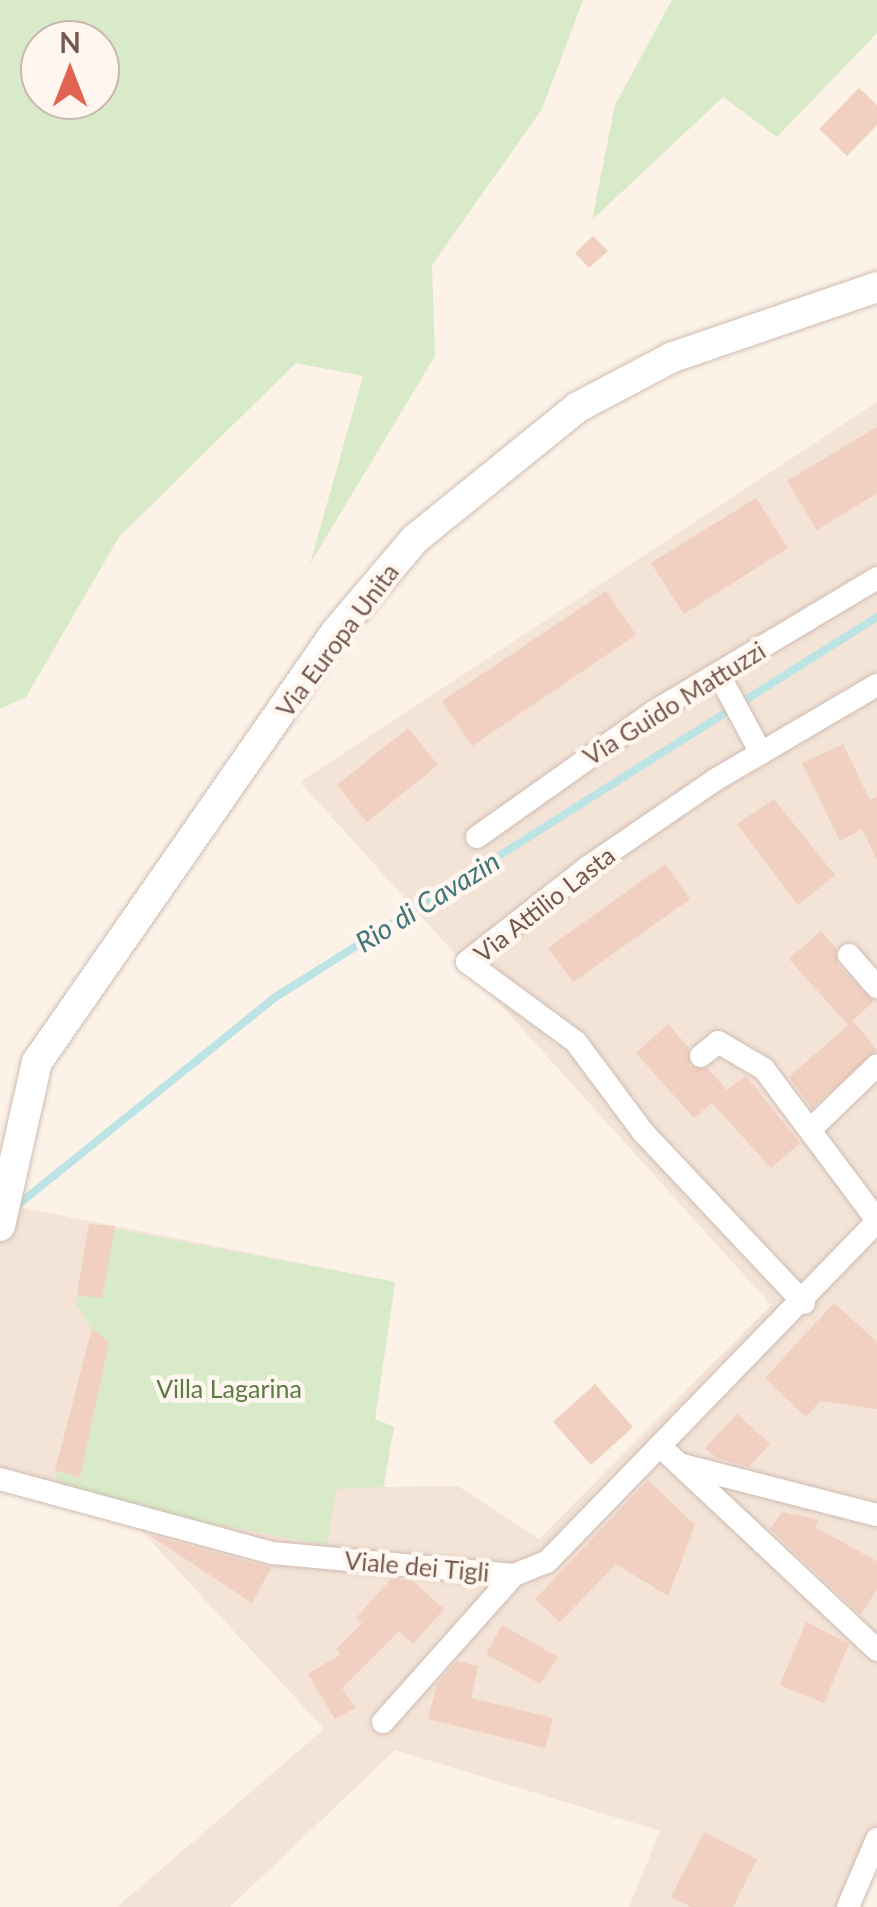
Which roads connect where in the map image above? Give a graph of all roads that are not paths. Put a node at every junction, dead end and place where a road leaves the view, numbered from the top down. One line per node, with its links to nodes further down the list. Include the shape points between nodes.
1 (877, 287): 12 (main road, Via Europa Unita, via 673,357 578,407 415,539 336,632 37,1062)
2 (877, 578): 3 (street, Via Guido Mattuzzi)
3 (719, 675): 5 (street); 6 (street, Via Guido Mattuzzi, via 572,766)
4 (877, 685): 5 (street, Via Attilio Lasta)
5 (761, 753): 14 (street, Via Attilio Lasta, via 588,867 466,962 576,1042 643,1132)
6 (478, 838)
7 (849, 955): 8 (street)
8 (877, 987)
9 (701, 1056): 11 (street, Viale dei Tigli, via 718,1042 764,1069)
10 (877, 1065): 11 (street)
11 (810, 1130): 13 (street, Viale dei Tigli)
12 (3, 1214)
13 (877, 1220): 14 (street, Viale dei Tigli)
14 (804, 1303): 15 (street, Viale dei Tigli)
15 (662, 1448): 16 (street); 19 (street, Viale dei Tigli, via 547,1562)
16 (680, 1464): 18 (street); 20 (street)
17 (0, 1479): 19 (street, Viale dei Tigli, via 272,1553)
18 (877, 1515)
19 (514, 1575): 21 (street)
20 (877, 1650)
21 (383, 1722)
22 (877, 1839): 23 (street)
23 (848, 1907)

